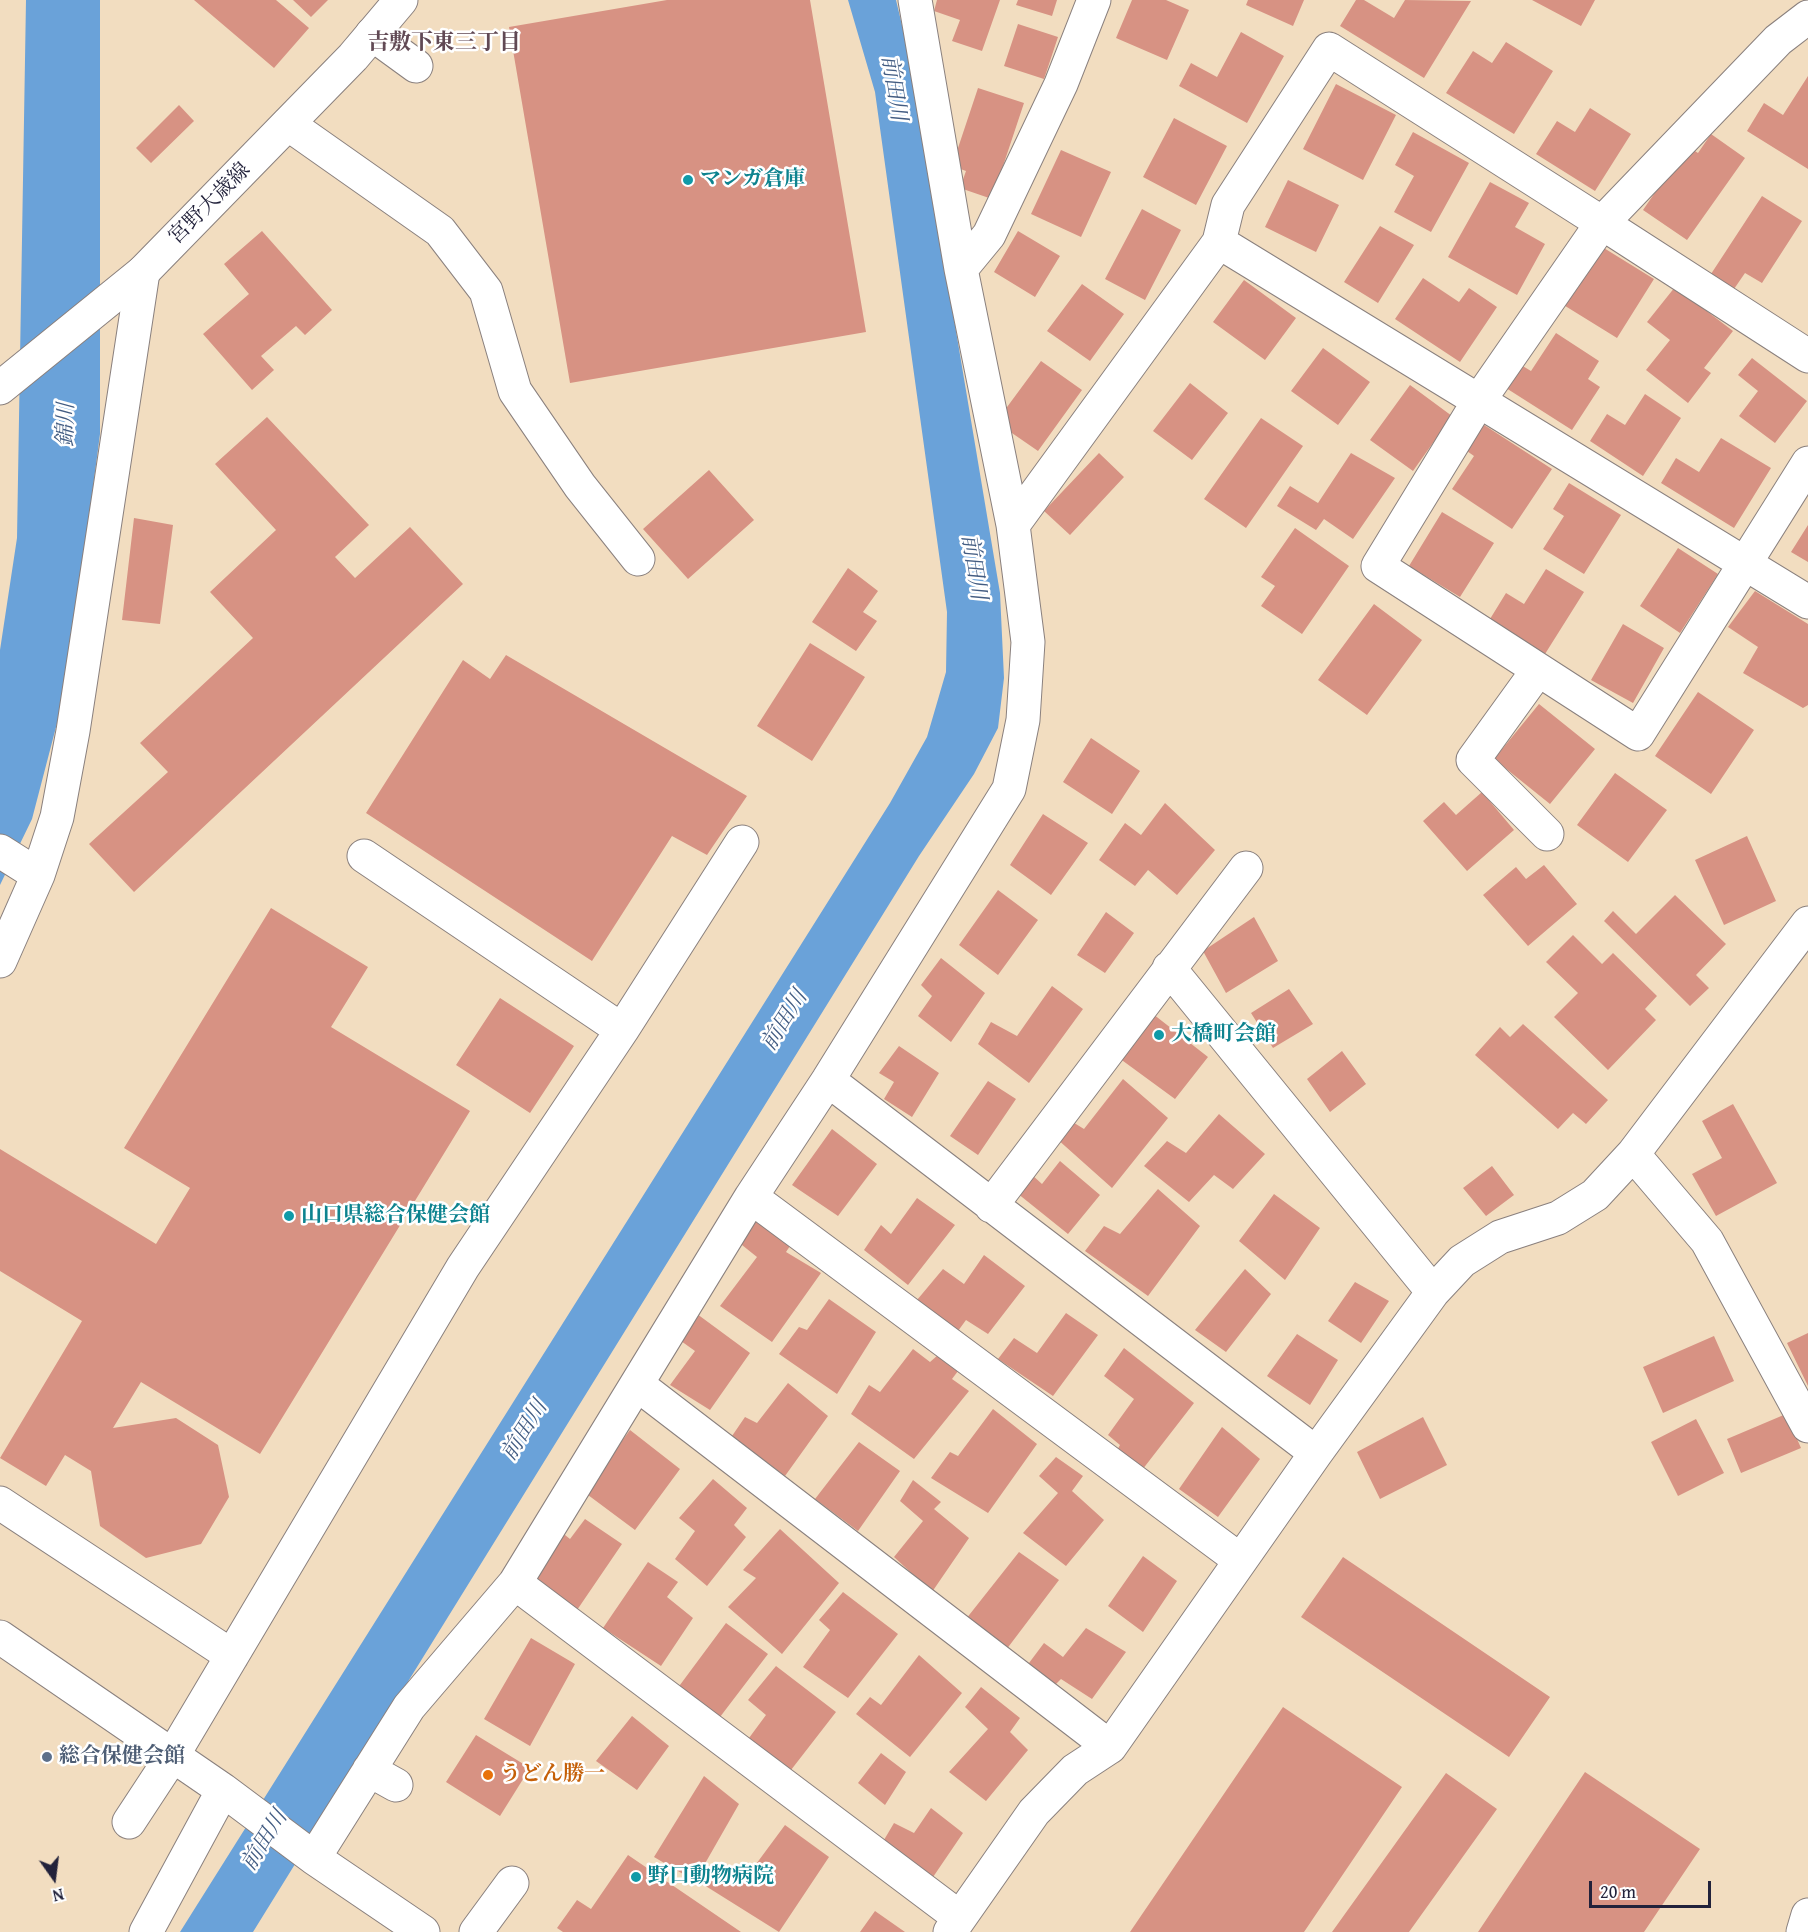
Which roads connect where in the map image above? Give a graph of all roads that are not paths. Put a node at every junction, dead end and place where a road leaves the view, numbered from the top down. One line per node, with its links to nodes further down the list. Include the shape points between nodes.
1 (400, 0): 5 (street, 宮野大歳線)
2 (915, 0): 10 (street)
3 (1094, 0): 10 (street, via 1061,84 989,235)
4 (1808, 17): 8 (street, via 1778,40)
5 (372, 34): 6 (street); 7 (street, 宮野大歳線)
6 (416, 66)
7 (288, 124): 11 (street, 宮野大歳線); 17 (street, via 440,231 486,291 515,391 580,486)
8 (1602, 223): 9 (street, via 1329,49 1228,205); 12 (street); 14 (street)
9 (1220, 242): 14 (street); 16 (street)
10 (961, 269): 16 (street)
11 (137, 277): 13 (street, 宮野大歳線); 26 (street, via 73,730 57,818)
12 (1808, 356)
13 (4, 384)
14 (1480, 399): 18 (street); 20 (street, via 1378,566)
15 (1808, 463): 18 (street)
16 (1014, 525): 31 (street, via 1028,642 1023,720 1009,789)
17 (638, 559)
18 (1744, 563): 19 (street); 20 (street, via 1638,734)
19 (1808, 602)
20 (1538, 670): 21 (street, via 1473,759)
21 (1547, 834)
22 (742, 842): 30 (street)
23 (0, 851): 26 (street)
24 (364, 856): 30 (street)
25 (1246, 868): 29 (street)
26 (38, 875): 28 (street)
27 (1808, 923): 32 (street)
28 (0, 961)
29 (1169, 968): 34 (street); 35 (street)
30 (622, 1029): 43 (street, via 463,1267)
31 (828, 1080): 33 (street); 34 (street)
32 (1634, 1154): 35 (street, via 1595,1195 1558,1218 1500,1237 1462,1261); 37 (street, via 1707,1241)
33 (751, 1197): 36 (street); 40 (street)
34 (992, 1206): 38 (street)
35 (1432, 1292): 38 (street)
36 (638, 1385): 41 (street); 44 (street)
37 (1808, 1425)
38 (1316, 1453): 40 (street)
39 (0, 1503): 43 (street)
40 (1240, 1560): 44 (street)
41 (515, 1583): 48 (street, via 409,1707 382,1778); 51 (street)
42 (0, 1637): 45 (street)
43 (232, 1656): 45 (street)
44 (1110, 1746): 51 (street, via 1075,1770 1034,1812)
45 (173, 1755): 46 (street); 47 (street)
46 (230, 1795): 48 (street); 52 (street)
47 (129, 1822)
48 (314, 1858): 53 (street)
49 (512, 1883): 54 (street)
50 (1808, 1915): 55 (street)
51 (955, 1925)
52 (146, 1932)
53 (423, 1932)
54 (476, 1932)
55 (1803, 1932)

